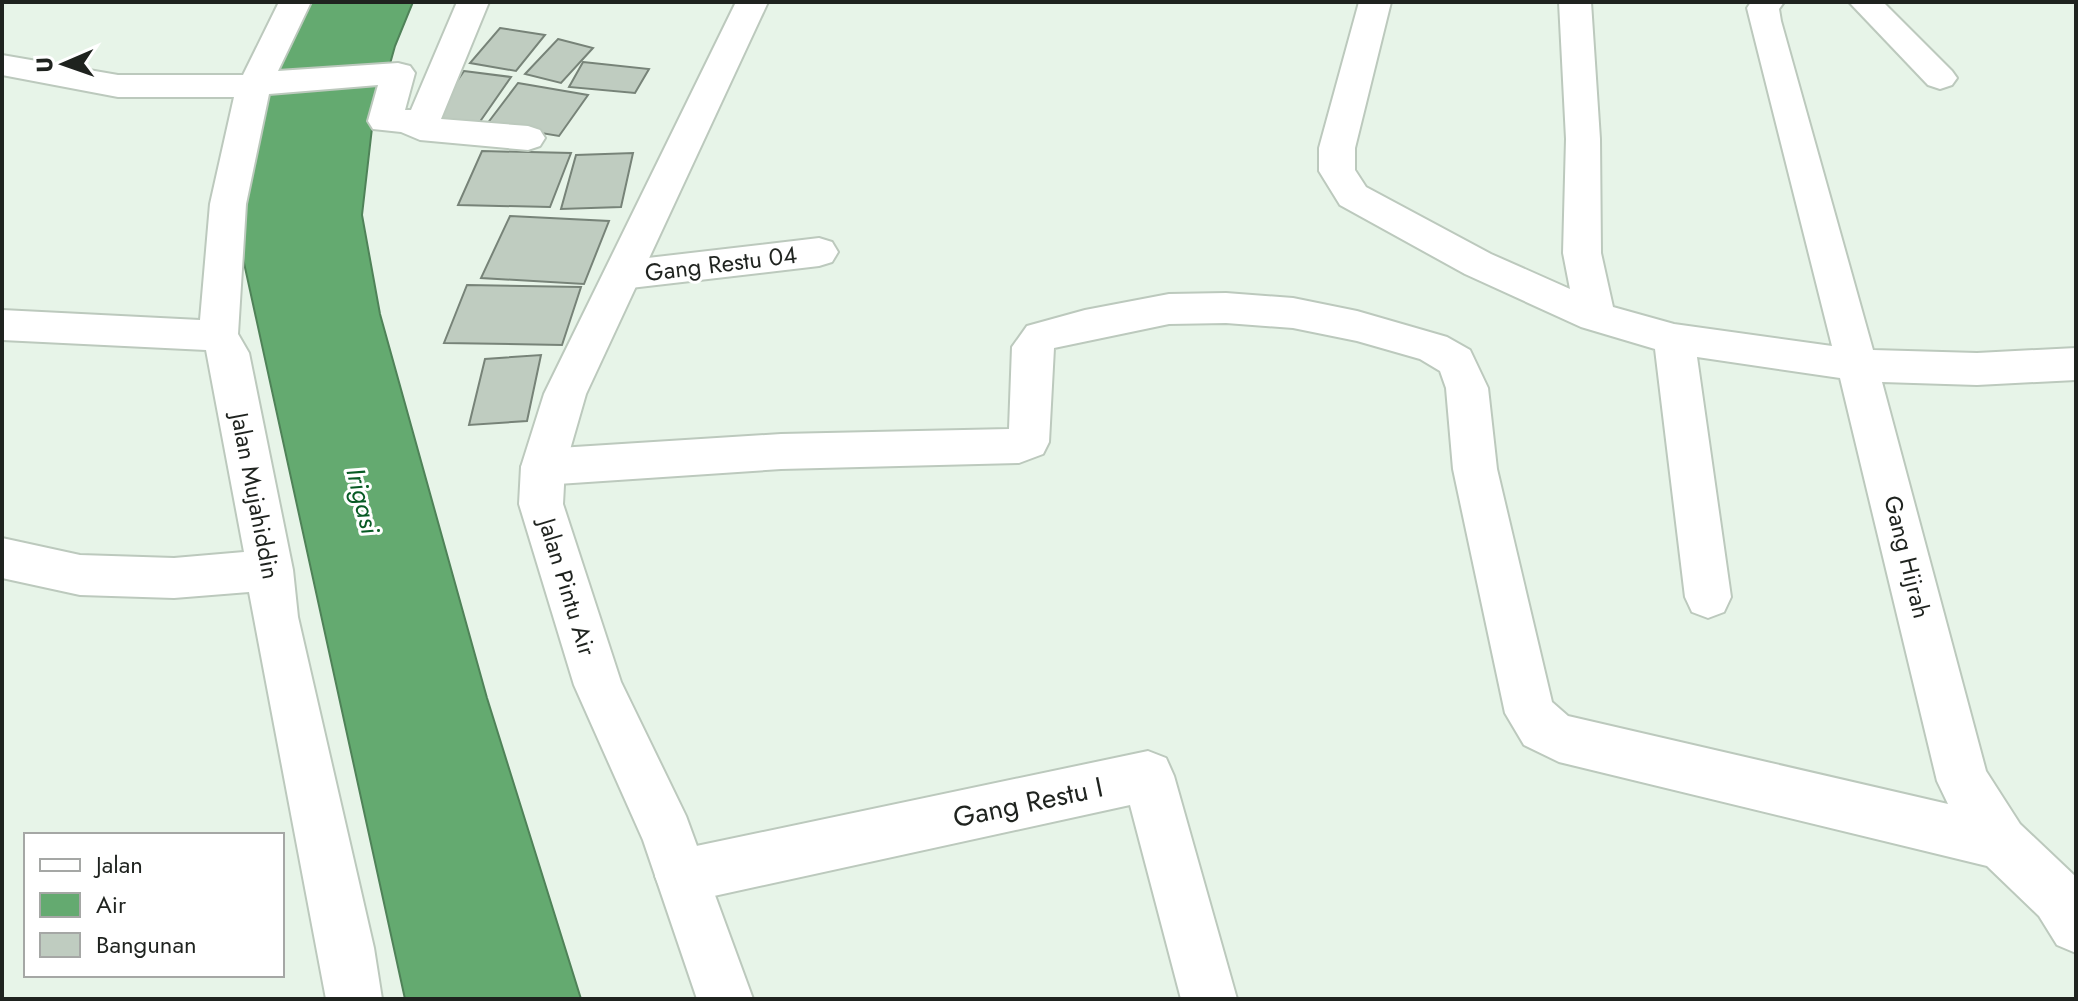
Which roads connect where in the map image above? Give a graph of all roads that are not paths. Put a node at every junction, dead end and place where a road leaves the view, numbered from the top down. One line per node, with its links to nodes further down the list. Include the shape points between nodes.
1 (295, 2): 10 (street, Jalan Mujahiddin)
2 (473, 2): 11 (street)
3 (752, 2): 14 (street, Jalan Pintu Air)
4 (1375, 2): 15 (street, via 1337,148 1337,171 1353,196 1478,264)
5 (1575, 2): 15 (street, via 1583,139 1582,253)
6 (1768, 2): 20 (street, Gang Hijrah, via 1763,8 1765,21)
7 (1865, 2): 9 (street)
8 (2, 65): 10 (street, via 118,86)
9 (1940, 78)
10 (272, 83): 11 (street, via 398,73 385,121 409,121); 17 (street, Jalan Mujahiddin, via 239,146 228,204)
11 (420, 129): 12 (street)
12 (528, 138)
13 (819, 252): 14 (street, Gang Restu 04)
14 (622, 275): 21 (street, Jalan Pintu Air, via 565,394)
15 (1595, 317): 18 (street)
16 (2, 325): 17 (street)
17 (218, 336): 23 (street, Jalan Mujahiddin, via 229,353)
18 (1674, 339): 20 (street); 24 (street)
19 (2076, 364): 20 (street, via 1977,369)
20 (1857, 365): 25 (street, Gang Hijrah, via 1963,781)
21 (543, 467): 25 (street, via 880,445 1019,446 1030,434 1032,347 1041,337 1169,309 1280,312 1357,326 1433,348 1456,361 1467,388 1475,469 1530,713 1542,728 1559,738); 26 (street, Jalan Pintu Air, via 541,504 598,685)
22 (2, 558): 23 (street, via 80,575 174,578)
23 (270, 570): 28 (street, Jalan Mujahiddin, via 275,617)
24 (1708, 597)
25 (2001, 843): 27 (street, Gang Hijrah, via 2058,897)
26 (682, 876): 30 (street, Jalan Pintu Air); 31 (street, Gang Restu I, via 1148,776)
27 (2076, 926)
28 (350, 974): 29 (street)
29 (327, 999)
30 (725, 999)
31 (1209, 999)

